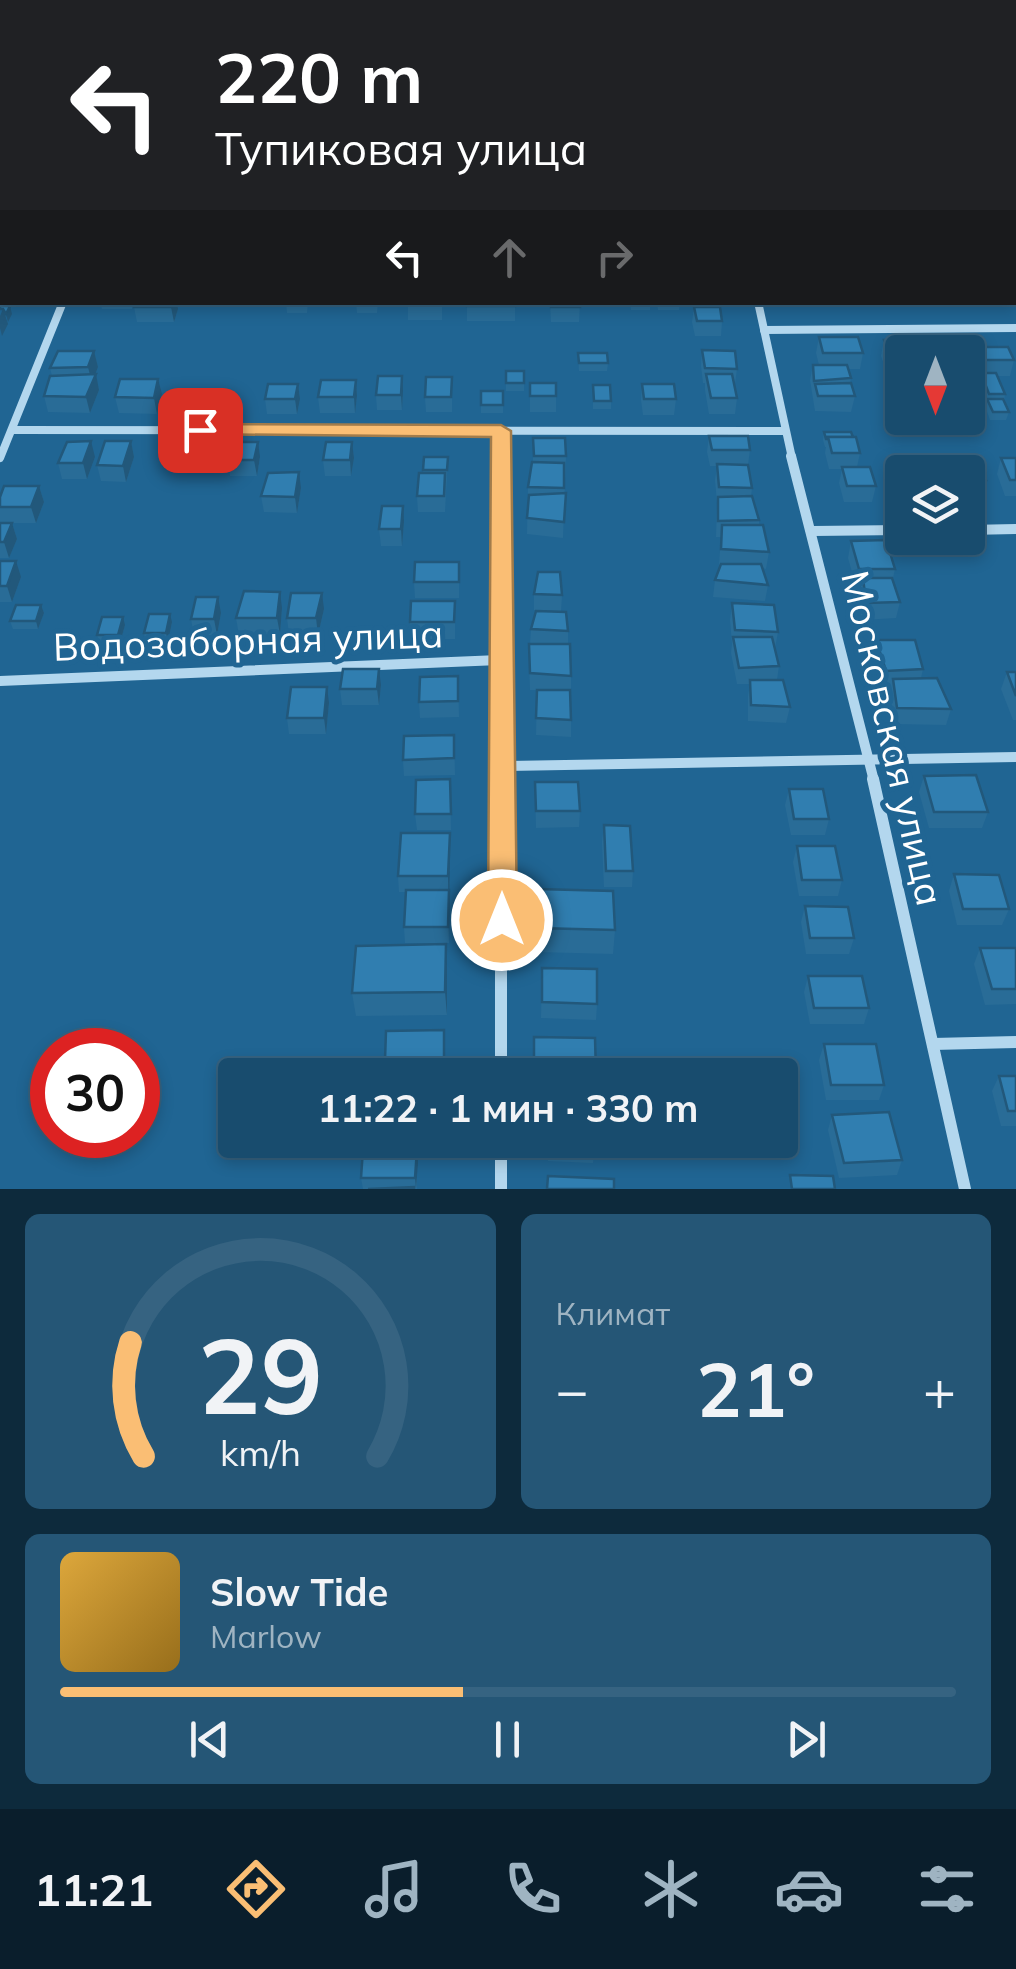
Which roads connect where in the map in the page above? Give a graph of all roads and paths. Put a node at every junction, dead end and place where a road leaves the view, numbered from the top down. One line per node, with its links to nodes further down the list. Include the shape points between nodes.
1 (62, 305): 5 (street)
2 (759, 305): 4 (street, Московская улица)
3 (1016, 328): 4 (street)
4 (764, 330): 7 (street, Московская улица)
5 (12, 430): 6 (street); 8 (street)
6 (501, 431): 7 (street); 13 (street)
7 (785, 431): 12 (street, Московская улица)
8 (0, 458)
9 (885, 530): 12 (street)
10 (985, 530): 11 (street)
11 (1016, 530)
12 (813, 531): 16 (street, Московская улица)
13 (499, 660): 14 (street, Водозаборная улица); 17 (street)
14 (0, 680)
15 (1016, 757): 16 (street)
16 (868, 760): 17 (street); 19 (street, Московская улица)
17 (504, 766): 20 (street)
18 (1016, 1042): 19 (street)
19 (933, 1044): 23 (street, Московская улица)
20 (501, 1058)
21 (501, 1158): 22 (street)
22 (500, 1189)
23 (965, 1189)

